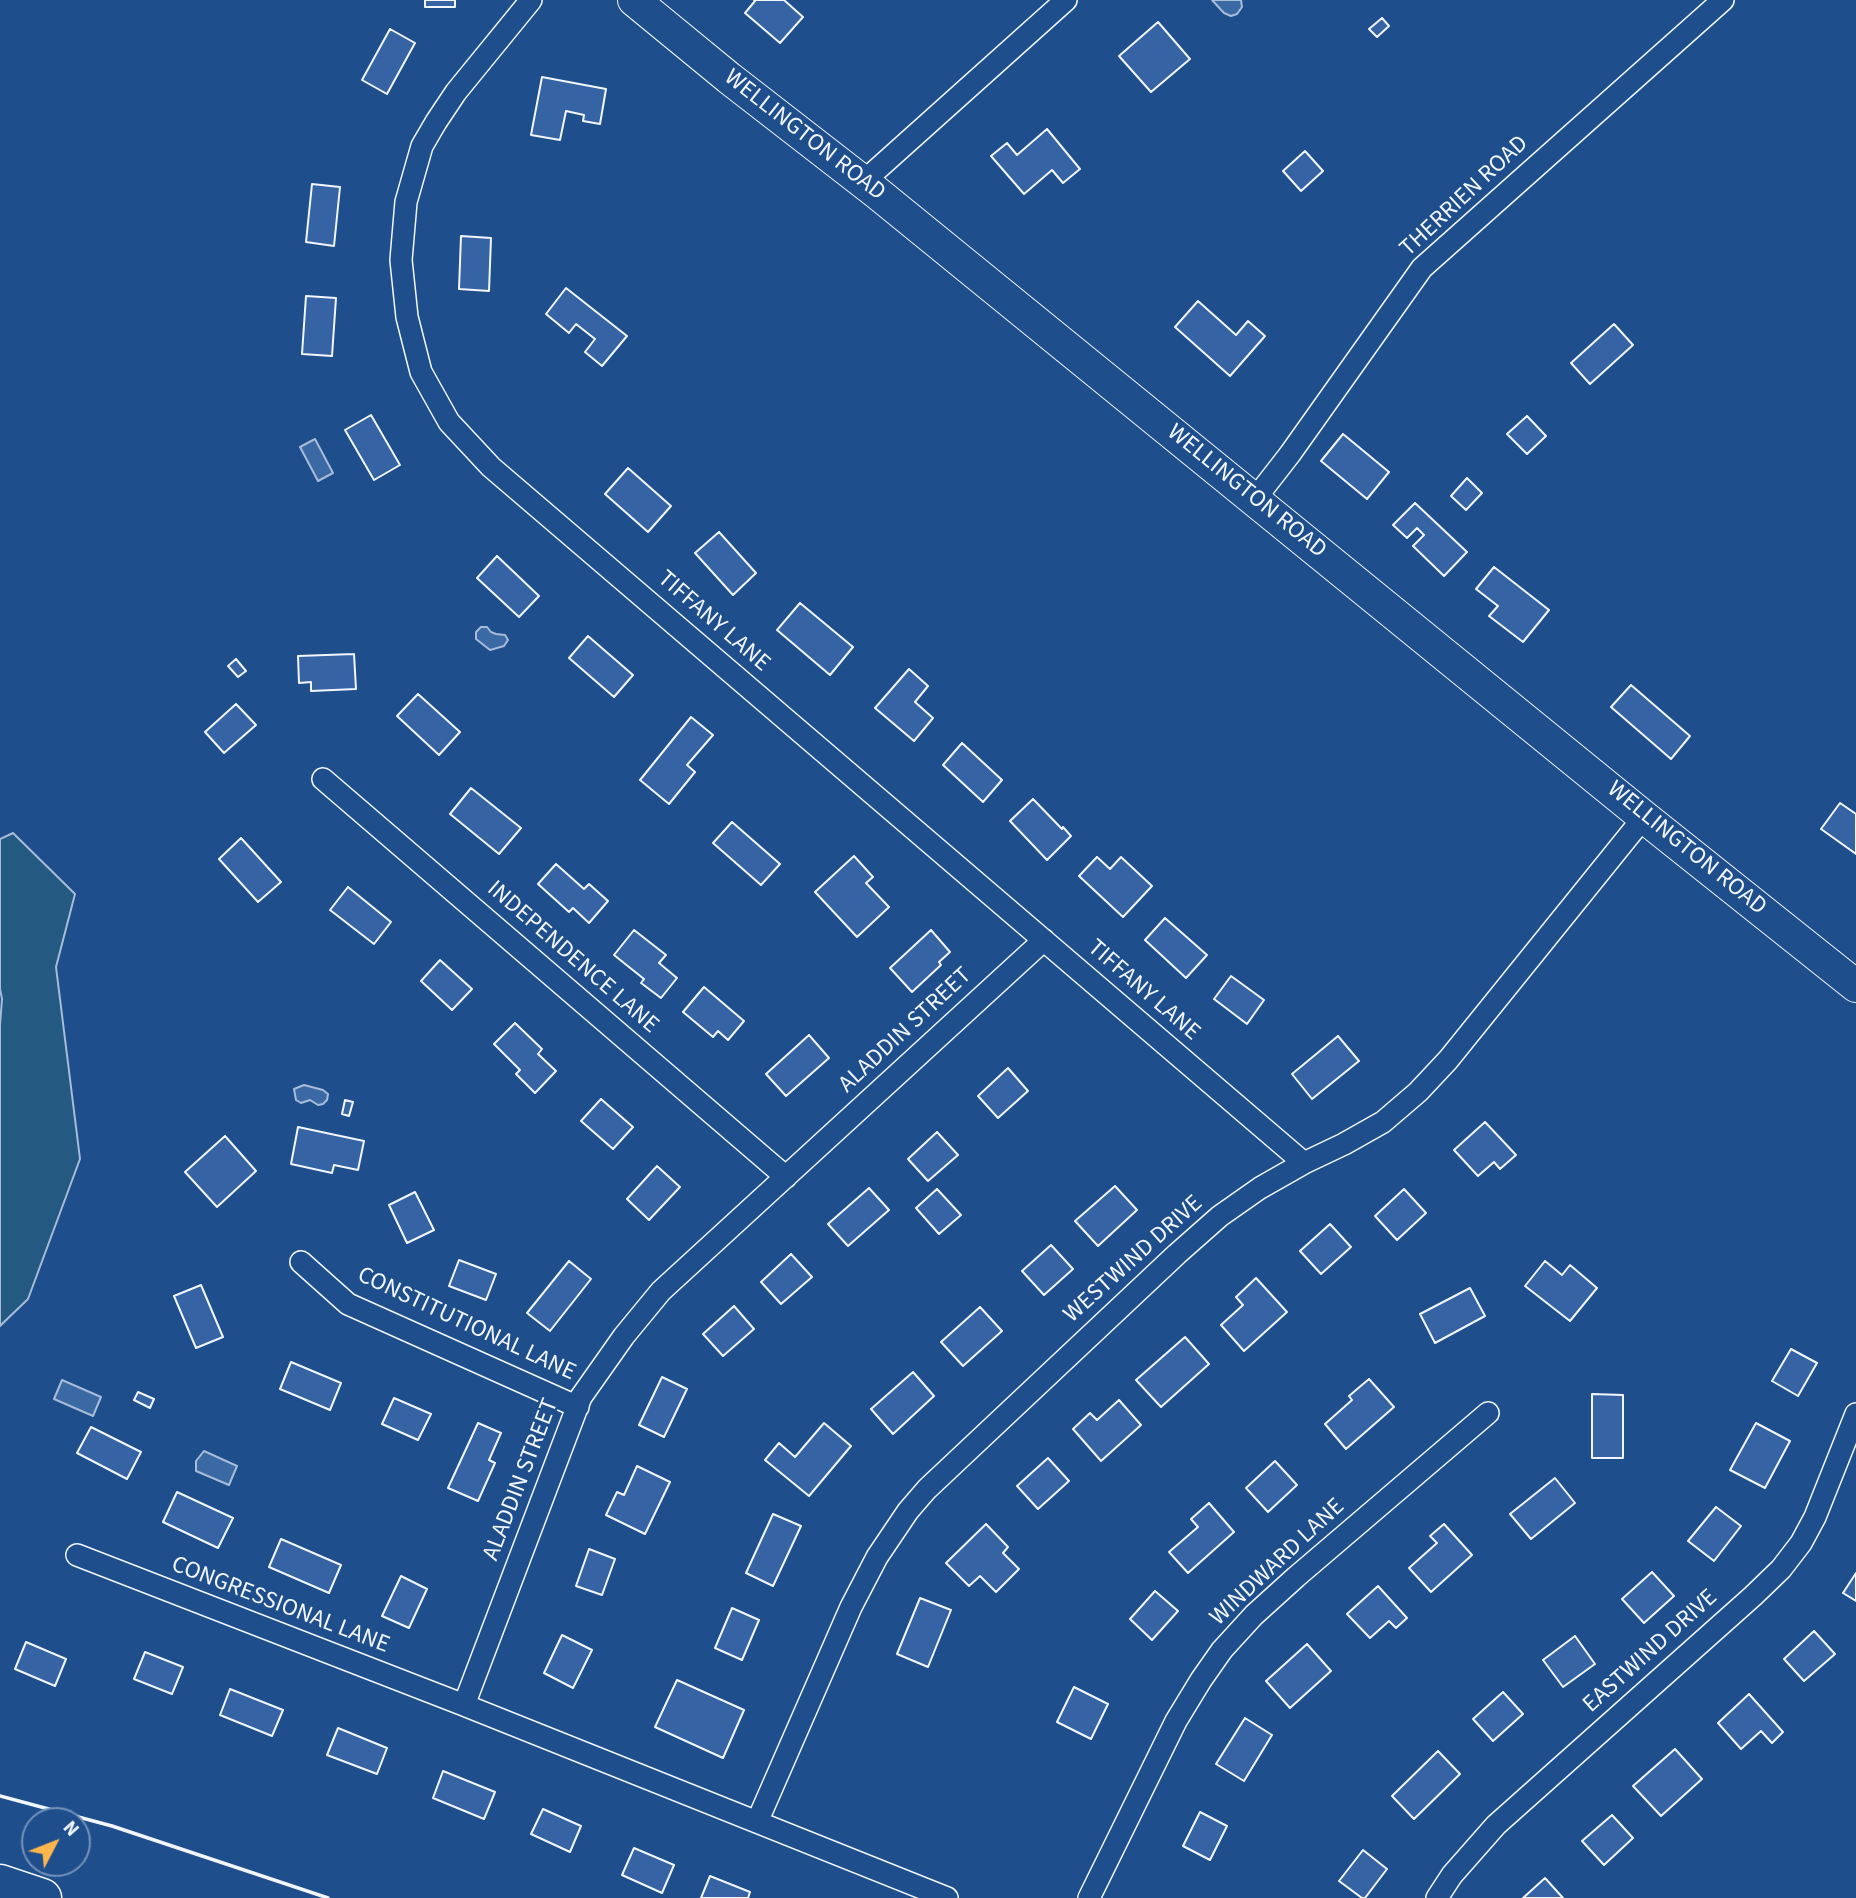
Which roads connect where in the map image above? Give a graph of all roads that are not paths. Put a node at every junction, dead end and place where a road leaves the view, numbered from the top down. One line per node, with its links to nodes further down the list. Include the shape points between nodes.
1 (531, 0): 9 (street, TIFFANY LANE, via 456,92 422,146 406,202 401,260 407,317 421,372 449,422 491,467)
2 (634, 0): 5 (main road, WELLINGTON ROAD)
3 (1066, 0): 5 (street)
4 (1723, 0): 6 (street, THERRIEN ROAD, via 1422,268)
5 (863, 182): 6 (main road, WELLINGTON ROAD)
6 (1255, 499): 8 (main road, WELLINGTON ROAD)
7 (323, 779): 12 (street, INDEPENDENCE LANE)
8 (1644, 817): 10 (main road, WELLINGTON ROAD); 11 (street, WESTWIND DRIVE, via 1418,1092 1383,1122)
9 (1044, 940): 11 (street, TIFFANY LANE); 12 (street, ALADDIN STREET)
10 (1856, 986)
11 (1304, 1163): 19 (street, WESTWIND DRIVE, via 1220,1216 908,1511 851,1607)
12 (786, 1177): 14 (street, ALADDIN STREET, via 661,1292 624,1336)
13 (302, 1262): 14 (street, CONSTITUTIONAL LANE, via 348,1304)
14 (578, 1407): 18 (street, ALADDIN STREET)
15 (1488, 1413): 23 (street, WINDWARD LANE, via 1296,1577 1222,1650 1176,1721)
16 (1856, 1414): 24 (street, EASTWIND DRIVE, via 1815,1517 1781,1569 1496,1825)
17 (77, 1555): 18 (street, CONGRESSIONAL LANE)
18 (464, 1705): 19 (street)
19 (757, 1822): 22 (street)
20 (0, 1884): 21 (highway)
21 (42, 1898)
22 (947, 1898)
23 (1089, 1898)
24 (1437, 1898)

